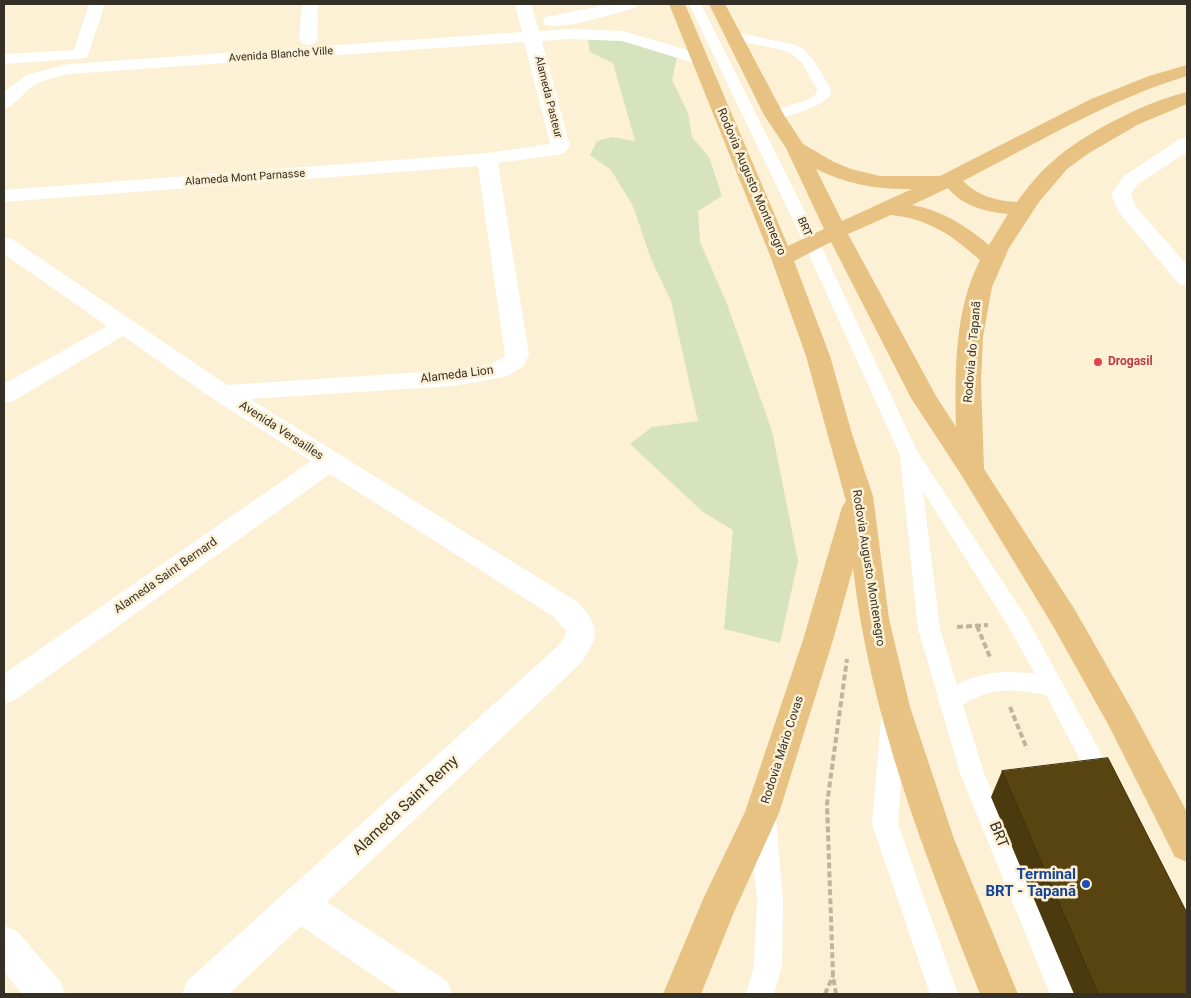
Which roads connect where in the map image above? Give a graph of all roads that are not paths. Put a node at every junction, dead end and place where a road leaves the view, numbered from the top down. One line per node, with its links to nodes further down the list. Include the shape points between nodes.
1 (97, 4): 12 (street)
2 (310, 4): 11 (street)
3 (523, 4): 9 (street, Alameda Pasteur)
4 (630, 4): 8 (street, Avenida Blanche Ville)
5 (677, 4): 15 (main road, Rodovia Augusto Montenegro)
6 (694, 4): 28 (lane, BRT)
7 (717, 4): 10 (main road)
8 (567, 27): 9 (street, Avenida Blanche Ville); 15 (street, Avenida Blanche Ville, via 623,36)
9 (531, 30): 11 (street, Avenida Blanche Ville); 13 (street, Avenida Blanche Ville); 22 (street, Alameda Pasteur, via 560,146 548,152)
10 (734, 36): 19 (main road); 19 (lane, via 798,52 808,61 824,89 823,96 815,102)
11 (308, 40): 13 (street, Avenida Blanche Ville)
12 (81, 54): 13 (street, Avenida Blanche Ville); 14 (street, Avenida Blanche Ville)
13 (209, 54): 18 (street, Avenida Blanche Ville, via 53,71 26,80)
14 (4, 59)
15 (701, 60): 31 (main road, Rodovia Augusto Montenegro)
16 (1187, 70): 23 (main road, via 1136,86 1071,115)
17 (1187, 98): 26 (main road, Rodovia do Tapanã, via 1151,110 1107,132 1061,164)
18 (4, 103)
19 (774, 115): 21 (main road)
20 (1187, 143): 30 (street, via 1131,180 1121,194 1125,207)
21 (796, 148): 23 (main road, via 836,171 864,179 924,183); 27 (main road)
22 (486, 159): 24 (street, Alameda Mont Parnasse); 35 (street, Alameda Lion, via 517,354 515,360 496,371 453,378)
23 (952, 179): 25 (main road); 26 (main road, via 958,188 977,200 1002,208)
24 (4, 196)
25 (889, 208): 27 (main road); 32 (main road, via 916,211 941,219)
26 (1022, 209): 32 (main road, Rodovia do Tapanã)
27 (836, 231): 28 (main road); 39 (main road, via 924,398)
28 (811, 243): 31 (main road); 37 (lane, BRT)
29 (4, 244): 34 (street, Avenida Versailles)
30 (1178, 255): 33 (street)
31 (782, 258): 40 (main road, Rodovia Augusto Montenegro, via 818,356 838,434)
32 (992, 259): 39 (main road, Rodovia do Tapanã, via 978,294 973,328 968,404)
33 (1187, 279)
34 (124, 326): 35 (street, Avenida Versailles); 36 (street)
35 (222, 393): 38 (street, Avenida Versailles)
36 (4, 395)
37 (908, 452): 42 (lane, BRT, via 1018,623); 44 (lane, BRT, via 929,629)
38 (328, 462): 41 (street, Avenida Versailles); 43 (street, Alameda Saint Bernard)
39 (971, 469): 48 (main road, via 1064,618)
40 (859, 496): 45 (main road, Rodovia Augusto Montenegro, via 874,619); 47 (main road, Rodovia Mário Covas, via 818,640)
41 (565, 609): 49 (street, Alameda Saint Remy, via 578,621 582,632 580,641 568,656)
42 (1054, 688): 44 (lane, via 999,681 973,687); 46 (lane, BRT)
43 (4, 691)
44 (952, 700): 58 (lane, BRT, via 972,773)
45 (894, 707): 56 (lane, via 885,824); 57 (main road, Rodovia Augusto Montenegro, via 936,839)
46 (1117, 805)
47 (762, 813): 54 (main road, Rodovia Mário Covas); 55 (lane, via 770,902 768,966)
48 (1187, 846)
49 (300, 905): 52 (street, Alameda Saint Remy); 53 (street)
50 (4, 944): 51 (street)
51 (46, 994)
52 (201, 994)
53 (433, 994)
54 (682, 994)
55 (760, 994)
56 (944, 994)
57 (999, 994)
58 (1064, 994)

